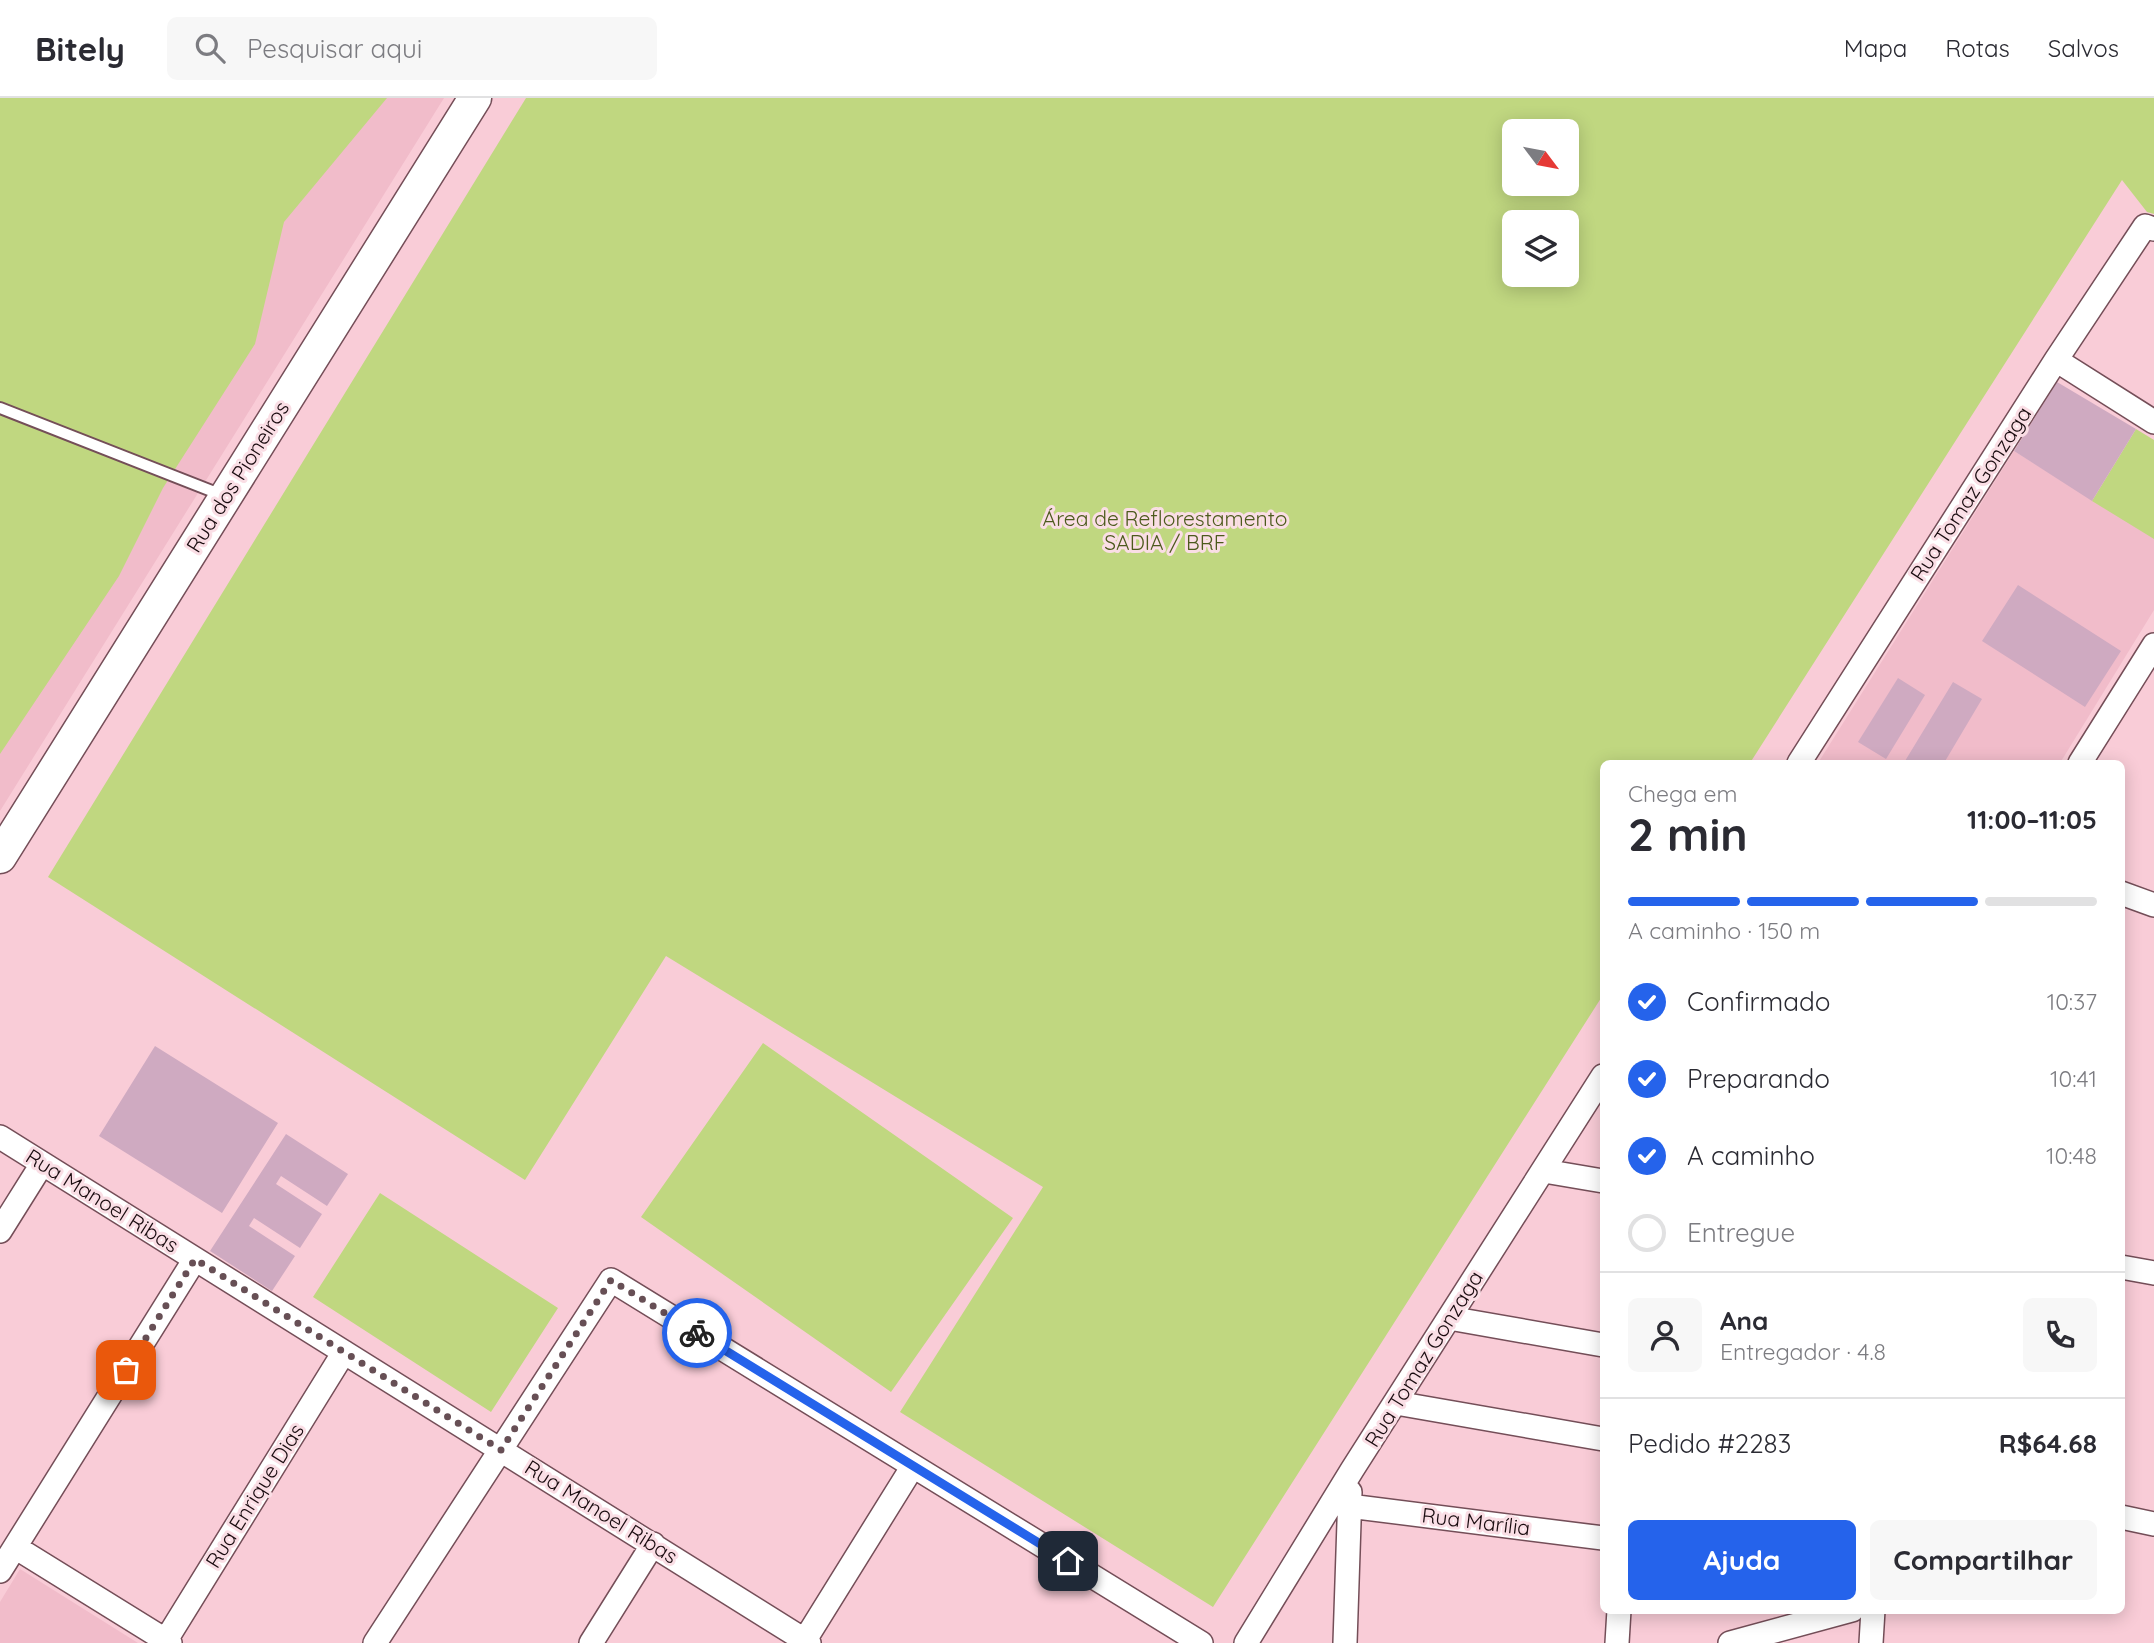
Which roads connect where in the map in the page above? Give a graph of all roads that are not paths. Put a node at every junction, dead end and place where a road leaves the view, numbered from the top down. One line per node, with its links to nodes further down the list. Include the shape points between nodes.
1 (475, 98): 6 (main road, Rua dos Pioneiros)
2 (2150, 228): 3 (street, Rua Tomaz Gonzaga)
3 (2056, 360): 5 (street); 8 (street, Rua Tomaz Gonzaga)
4 (0, 408): 6 (lane)
5 (2154, 422)
6 (226, 497): 10 (main road, Rua dos Pioneiros)
7 (2154, 645): 9 (street)
8 (1801, 760)
9 (2082, 760)
10 (0, 857)
11 (2125, 894): 12 (street)
12 (2154, 905)
13 (1600, 1081): 16 (street, Rua Tomaz Gonzaga)
14 (0, 1137): 15 (street, Rua Manoel Ribas)
15 (42, 1164): 18 (street); 19 (street, Rua Manoel Ribas)
16 (1544, 1171): 17 (street); 22 (street, Rua Tomaz Gonzaga)
17 (1600, 1180)
18 (0, 1231)
19 (195, 1259): 24 (street, Rua Manoel Ribas); 35 (street)
20 (2125, 1268): 21 (street)
21 (2154, 1273)
22 (1449, 1318): 23 (street); 25 (street, Rua Tomaz Gonzaga)
23 (1600, 1344)
24 (344, 1352): 27 (street, Rua Manoel Ribas); 40 (street, Rua Enrique Dias)
25 (1396, 1403): 26 (street); 29 (street, Rua Tomaz Gonzaga)
26 (1600, 1438)
27 (501, 1450): 28 (street, via 611,1280); 34 (street, Rua Manoel Ribas); 42 (street)
28 (913, 1466): 41 (street); 44 (street)
29 (1352, 1470): 30 (street); 45 (street, Rua Tomaz Gonzaga)
30 (1349, 1506): 33 (street, Rua Marília); 46 (street)
31 (2125, 1518): 32 (street)
32 (2154, 1524)
33 (1600, 1538)
34 (653, 1544): 41 (street, Rua Manoel Ribas); 43 (street)
35 (15, 1547): 36 (street); 40 (street)
36 (0, 1571)
37 (1619, 1614): 47 (street)
38 (1837, 1614): 48 (street)
39 (1872, 1614): 49 (street)
40 (168, 1642)
41 (805, 1642)
42 (375, 1643)
43 (591, 1643)
44 (1201, 1643)
45 (1246, 1643)
46 (1345, 1643)
47 (1617, 1643)
48 (1730, 1643)
49 (1871, 1643)

